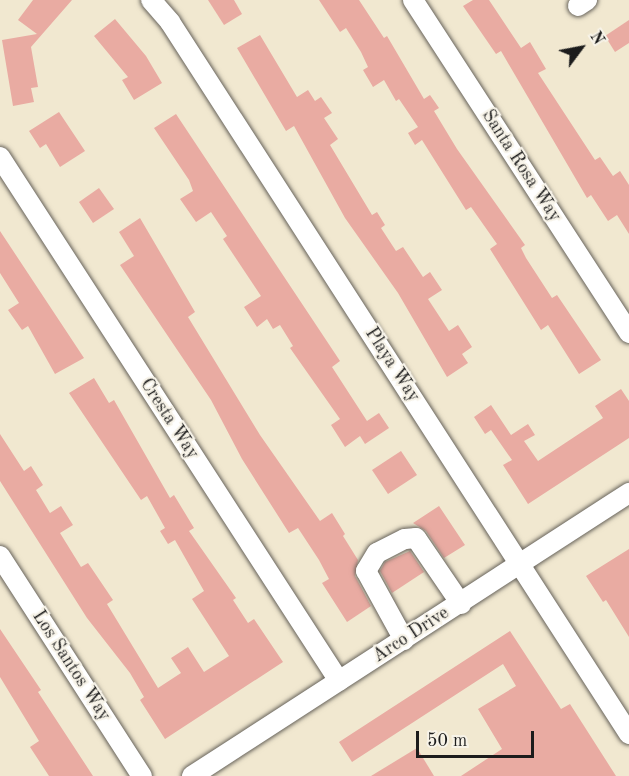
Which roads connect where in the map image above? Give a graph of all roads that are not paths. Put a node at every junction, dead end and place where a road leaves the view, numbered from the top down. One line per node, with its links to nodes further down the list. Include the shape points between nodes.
1 (151, 0): 7 (street, Playa Way, via 176,32)
2 (413, 0): 4 (street, Santa Rosa Way)
3 (0, 157): 10 (street, Cresta Way)
4 (629, 333)
5 (628, 494): 7 (street, Arco Drive)
6 (0, 556): 12 (street, Los Santos Way)
7 (521, 565): 8 (street, Arco Drive); 11 (street, Playa Way)
8 (461, 603): 9 (street, Arco Drive); 9 (street, via 416,538 405,539 377,553 366,571)
9 (404, 640): 10 (street, Arco Drive)
10 (339, 681): 13 (street, Arco Drive)
11 (629, 734)
12 (142, 776)
13 (192, 776)

